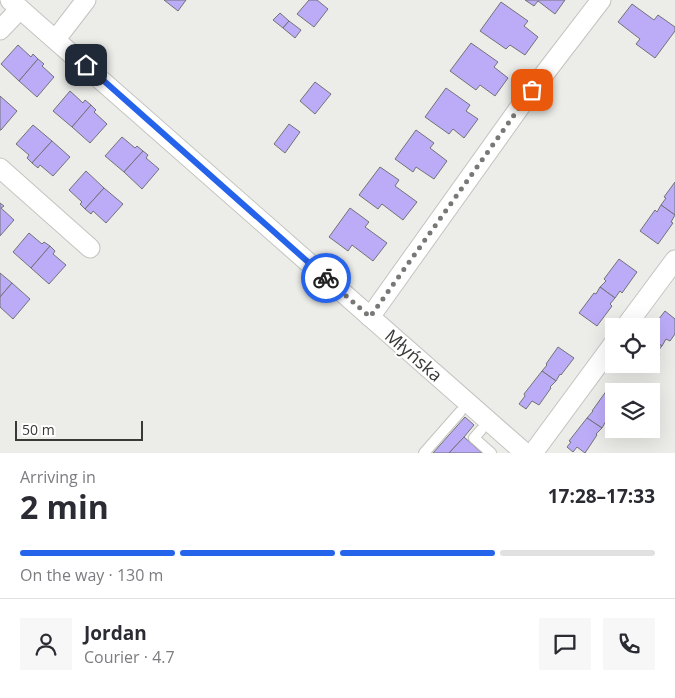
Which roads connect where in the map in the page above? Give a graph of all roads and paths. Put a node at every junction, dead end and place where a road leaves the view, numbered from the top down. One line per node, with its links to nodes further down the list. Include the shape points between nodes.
1 (86, 0): 5 (street)
2 (601, 0): 9 (street, via 532,90)
3 (15, 4): 4 (street); 5 (street, Młyńska)
4 (0, 30)
5 (56, 39): 9 (street, Młyńska)
6 (0, 168): 7 (street)
7 (90, 248)
8 (675, 260): 10 (street)
9 (370, 317): 16 (street, Młyńska)
10 (632, 318)
11 (605, 355): 17 (street)
12 (460, 412): 14 (lane)
13 (481, 430): 15 (lane, via 474,438)
14 (424, 453)
15 (491, 453)
16 (525, 453)
17 (533, 453)

